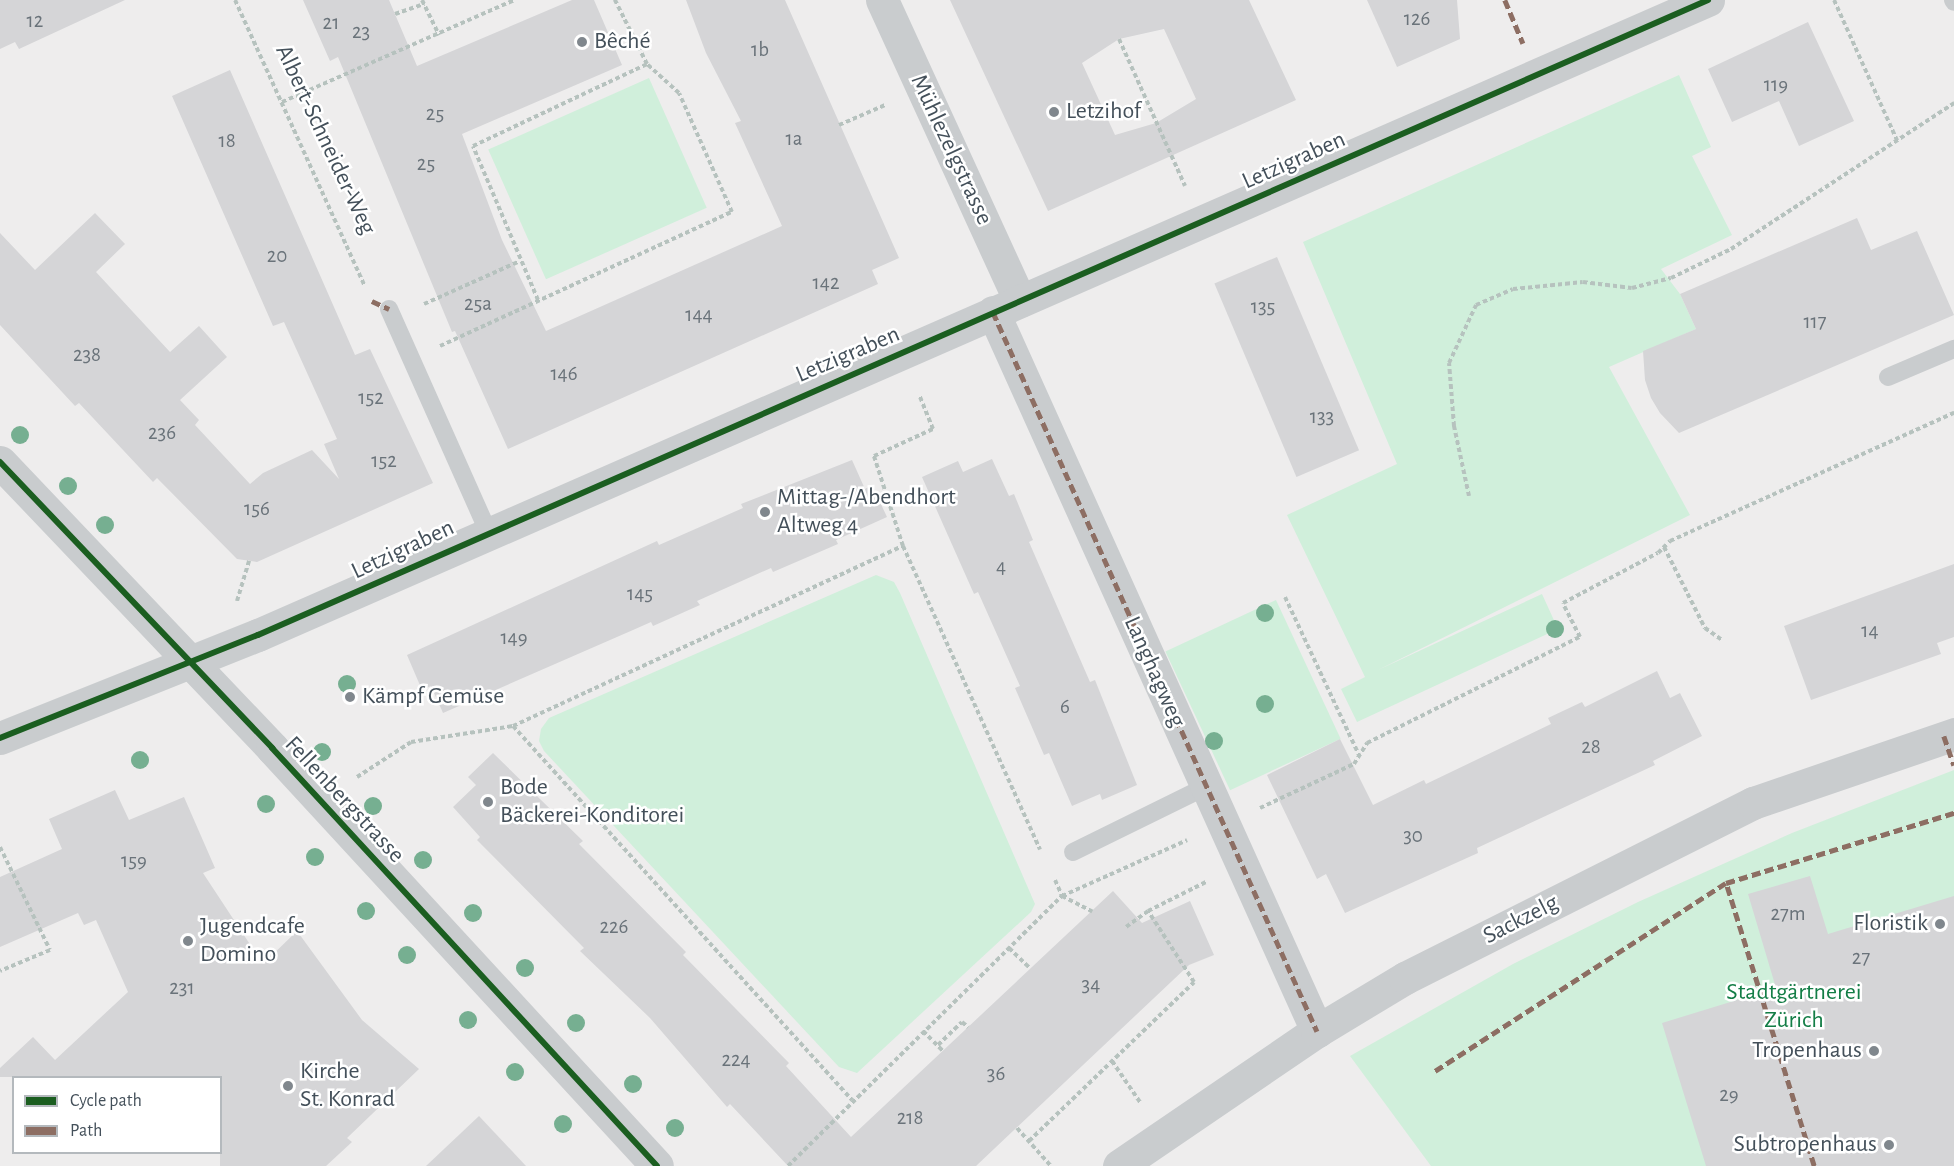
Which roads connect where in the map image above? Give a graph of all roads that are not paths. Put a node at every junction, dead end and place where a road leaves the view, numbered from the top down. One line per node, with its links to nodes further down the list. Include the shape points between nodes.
1 (882, 0): 3 (street, Mühlezelgstrasse)
2 (1708, 0): 3 (street, Letzigraben)
3 (1006, 307): 8 (street, Letzigraben); 12 (street, Langhagweg)
4 (391, 314): 8 (lane)
5 (1954, 349): 6 (lane)
6 (1888, 377)
7 (0, 462): 9 (street, Fellenbergstrasse)
8 (488, 531): 9 (street, Letzigraben, via 258,635)
9 (189, 661): 11 (street, Letzigraben); 15 (street, Fellenbergstrasse)
10 (1954, 734): 14 (street, Sackzelg, via 1753,803 1405,978)
11 (0, 738)
12 (1205, 787): 13 (lane); 14 (street, Langhagweg)
13 (1073, 852)
14 (1317, 1031): 16 (street, Sackzelg)
15 (657, 1166)
16 (1119, 1166)

